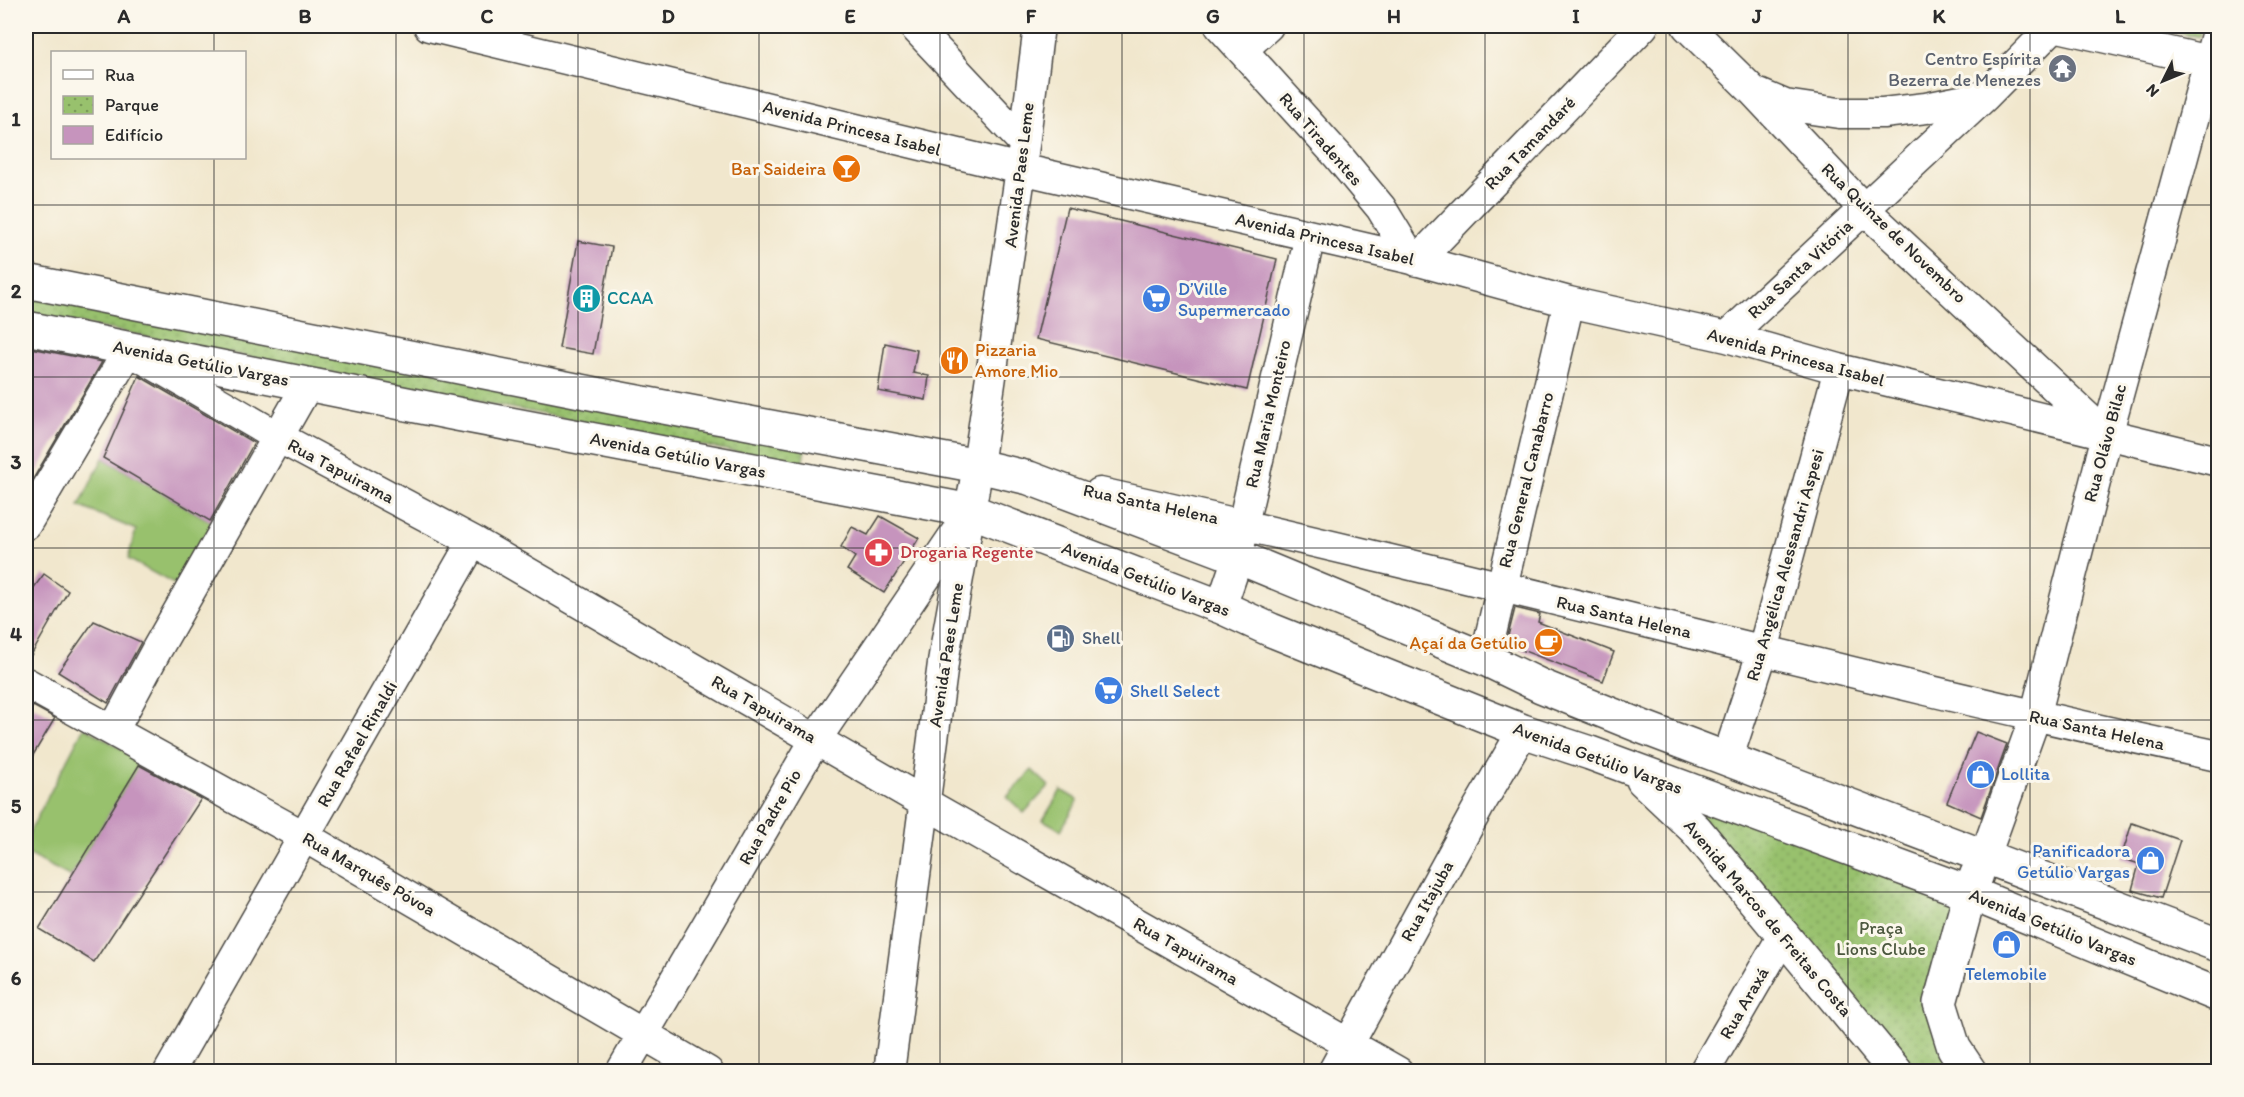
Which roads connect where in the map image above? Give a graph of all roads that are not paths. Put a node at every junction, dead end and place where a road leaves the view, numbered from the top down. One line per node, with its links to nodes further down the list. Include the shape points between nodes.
1 (429, 26): 14 (street, Avenida Princesa Isabel)
2 (914, 26): 14 (street)
3 (1039, 26): 14 (street, Avenida Paes Leme)
4 (1220, 26): 10 (street, Rua Tiradentes)
5 (1268, 26): 10 (street)
6 (1643, 26): 17 (street, Rua Tamandaré)
7 (1687, 26): 12 (street, Rua Quinze de Novembro)
8 (2054, 26): 11 (street); 13 (street, Rua Santa Vitória)
9 (2218, 28): 11 (street, Rua Olávo Bilac)
10 (1242, 50): 17 (street, Rua Tiradentes, via 1381,208)
11 (2214, 62): 28 (street, Rua Olávo Bilac)
12 (1753, 91): 13 (street, via 1785,105 1839,113 1883,113); 15 (street, Rua Quinze de Novembro)
13 (1986, 96): 15 (street, Rua Santa Vitória)
14 (1022, 156): 16 (street, Avenida Princesa Isabel); 32 (street, Avenida Paes Leme)
15 (1864, 209): 21 (street, Rua Santa Vitória); 28 (street, Rua Quinze de Novembro)
16 (1310, 236): 17 (street, Avenida Princesa Isabel); 36 (street, Rua Maria Monteiro)
17 (1415, 260): 19 (street, Avenida Princesa Isabel)
18 (26, 282): 23 (main road)
19 (1569, 302): 21 (street, Avenida Princesa Isabel); 39 (street, Rua General Canabarro)
20 (26, 328): 22 (main road, Avenida Getúlio Vargas)
21 (1727, 338): 24 (street, Avenida Princesa Isabel)
22 (129, 350): 25 (main road, Avenida Getúlio Vargas); 29 (street, Rua Tapuirama); 35 (street)
23 (469, 369): 26 (main road); 27 (main road, via 497,381 500,391 490,408 480,413)
24 (1839, 369): 28 (street, Avenida Princesa Isabel); 41 (street, Rua Angélica Alessandri Aspesi)
25 (308, 384): 27 (main road, Avenida Getúlio Vargas); 29 (street)
26 (616, 398): 30 (main road, via 592,398 577,406 574,418 582,431); 32 (main road)
27 (457, 414): 30 (main road, Avenida Getúlio Vargas)
28 (2107, 435): 31 (street, Avenida Princesa Isabel); 44 (street, Rua Olávo Bilac)
29 (278, 437): 37 (street, Rua Tapuirama); 46 (street)
30 (604, 440): 34 (main road, Avenida Getúlio Vargas)
31 (2218, 461)
32 (978, 466): 33 (main road); 34 (street, Avenida Paes Leme)
33 (1029, 478): 36 (street, Rua Santa Helena); 38 (main road)
34 (971, 511): 40 (main road, Avenida Getúlio Vargas); 48 (street, Rua Padre Pio); 53 (street, Avenida Paes Leme, via 944,656)
35 (26, 524)
36 (1243, 524): 38 (street, Rua Maria Monteiro); 39 (street, Rua Santa Helena)
37 (473, 541): 48 (street, Rua Tapuirama); 54 (street, Rua Rafael Rinaldi)
38 (1238, 557): 40 (street, Rua Maria Monteiro); 42 (main road)
39 (1500, 587): 41 (street, Rua Santa Helena); 42 (street, Rua General Canabarro)
40 (1221, 607): 47 (main road, Avenida Getúlio Vargas)
41 (1763, 650): 44 (street, Rua Santa Helena); 51 (street, Rua Angélica Alessandri Aspesi)
42 (1485, 659): 45 (main road)
43 (26, 683): 46 (street, Rua Marquês Póvoa)
44 (2035, 717): 50 (street, Rua Santa Helena); 55 (street, Rua Olávo Bilac)
45 (1645, 728): 49 (main road, via 1610,730 1601,735); 51 (main road)
46 (113, 731): 54 (street, Rua Marquês Póvoa)
47 (1523, 731): 49 (main road, Avenida Getúlio Vargas); 61 (street, Rua Itajuba)
48 (816, 739): 53 (street, Rua Tapuirama); 60 (street, Rua Padre Pio)
49 (1590, 753): 52 (main road, Avenida Getúlio Vargas)
50 (2218, 756)
51 (1727, 760): 55 (main road)
52 (1633, 771): 56 (main road, Avenida Getúlio Vargas); 57 (main road, Avenida Marcos de Freitas Costa, via 1696,830)
53 (925, 803): 61 (street, Rua Tapuirama); 65 (street, Avenida Paes Leme)
54 (305, 837): 60 (street, Rua Marquês Póvoa); 62 (street, Rua Rafael Rinaldi)
55 (1985, 856): 56 (main road); 58 (main road)
56 (1970, 893): 59 (main road, Avenida Getúlio Vargas); 70 (main road, via 1940,1003 1954,1048)
57 (1784, 934): 68 (street, Rua Araxá); 69 (main road, Avenida Marcos de Freitas Costa)
58 (2218, 945)
59 (2218, 994)
60 (643, 1034): 63 (street, Rua Padre Pio); 64 (street, Rua Marquês Póvoa)
61 (1348, 1043): 66 (street, Rua Itajuba); 67 (street, Rua Tapuirama)
62 (169, 1071)
63 (621, 1071)
64 (708, 1071)
65 (889, 1071)
66 (1333, 1071)
67 (1398, 1071)
68 (1704, 1071)
69 (1896, 1071)
70 (1970, 1071)

